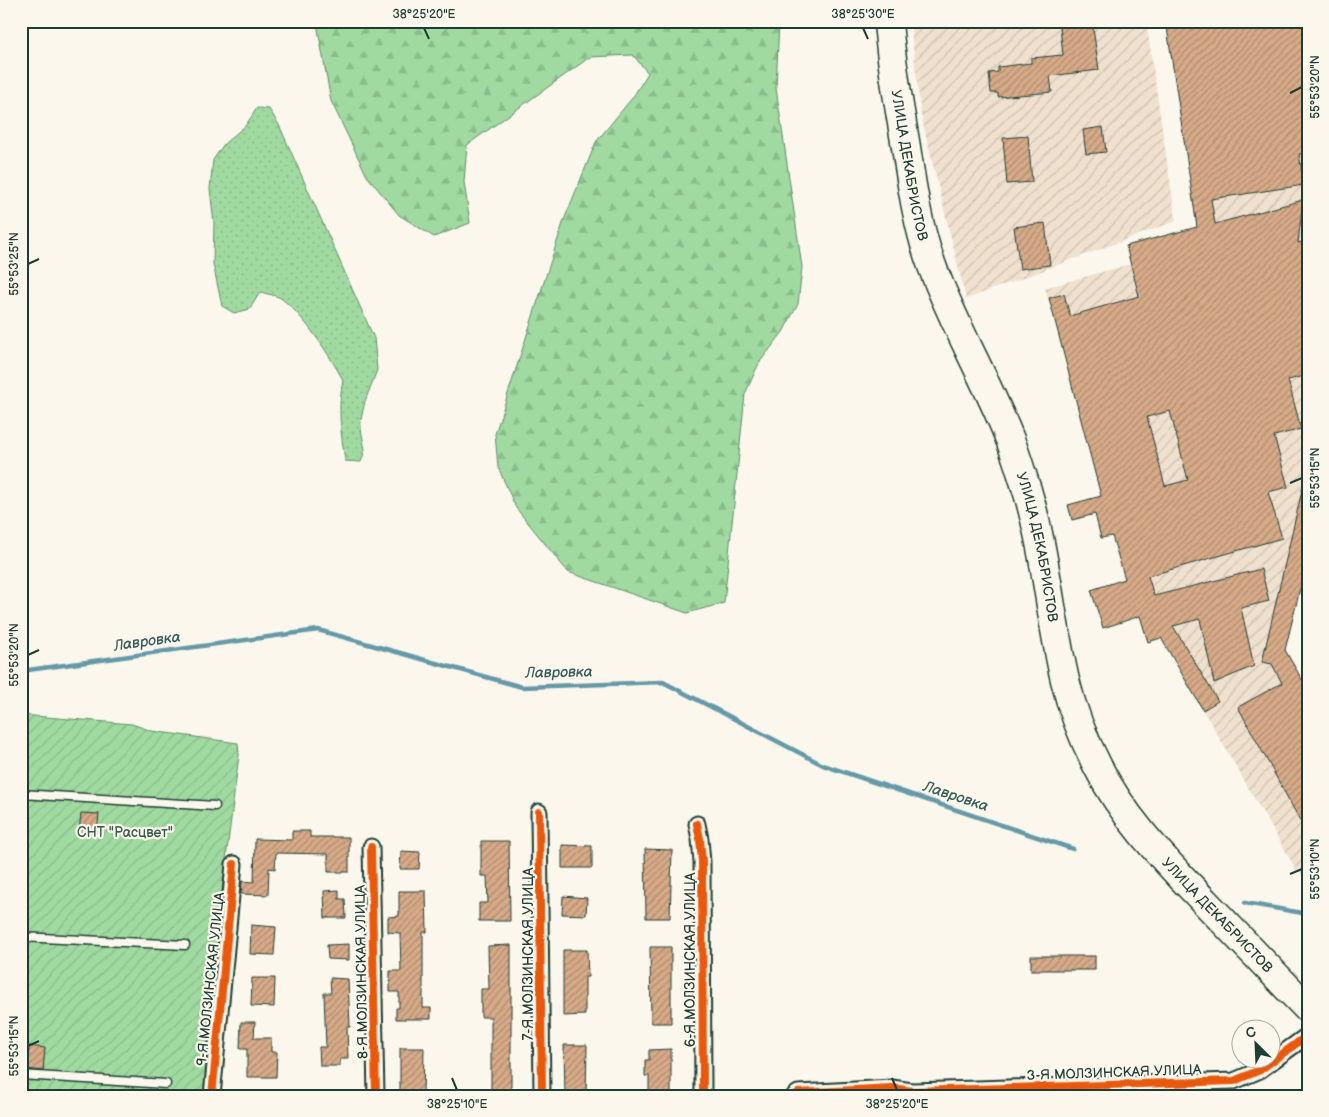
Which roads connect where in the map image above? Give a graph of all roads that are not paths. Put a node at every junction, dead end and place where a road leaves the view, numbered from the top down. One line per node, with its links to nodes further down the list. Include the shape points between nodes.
1 (888, 21): 10 (highway, УЛИЦА ДЕКАБРИСТОВ, via 911,182 922,230 950,310 1009,438 1027,493 1040,544 1065,682 1078,722 1098,768 1140,831)
2 (21, 794): 3 (lane)
3 (215, 806)
4 (540, 812): 17 (street, 7-Я МОЛЗИНСКАЯ УЛИЦА)
5 (697, 824): 18 (street, 6-Я МОЛЗИНСКАЯ УЛИЦА, via 702,862)
6 (371, 847): 16 (street, 8-Я МОЛЗИНСКАЯ УЛИЦА)
7 (234, 864): 15 (street, 9-Я МОЛЗИНСКАЯ УЛИЦА)
8 (21, 938): 9 (lane)
9 (184, 945)
10 (1308, 1009)
11 (1308, 1035): 14 (street, 3-Я МОЛЗИНСКАЯ УЛИЦА, via 1260,1070 1234,1082)
12 (21, 1075): 13 (lane)
13 (166, 1084)
14 (912, 1093): 19 (street, via 892,1088)
15 (212, 1096)
16 (376, 1096)
17 (542, 1096)
18 (703, 1096)
19 (794, 1096)

